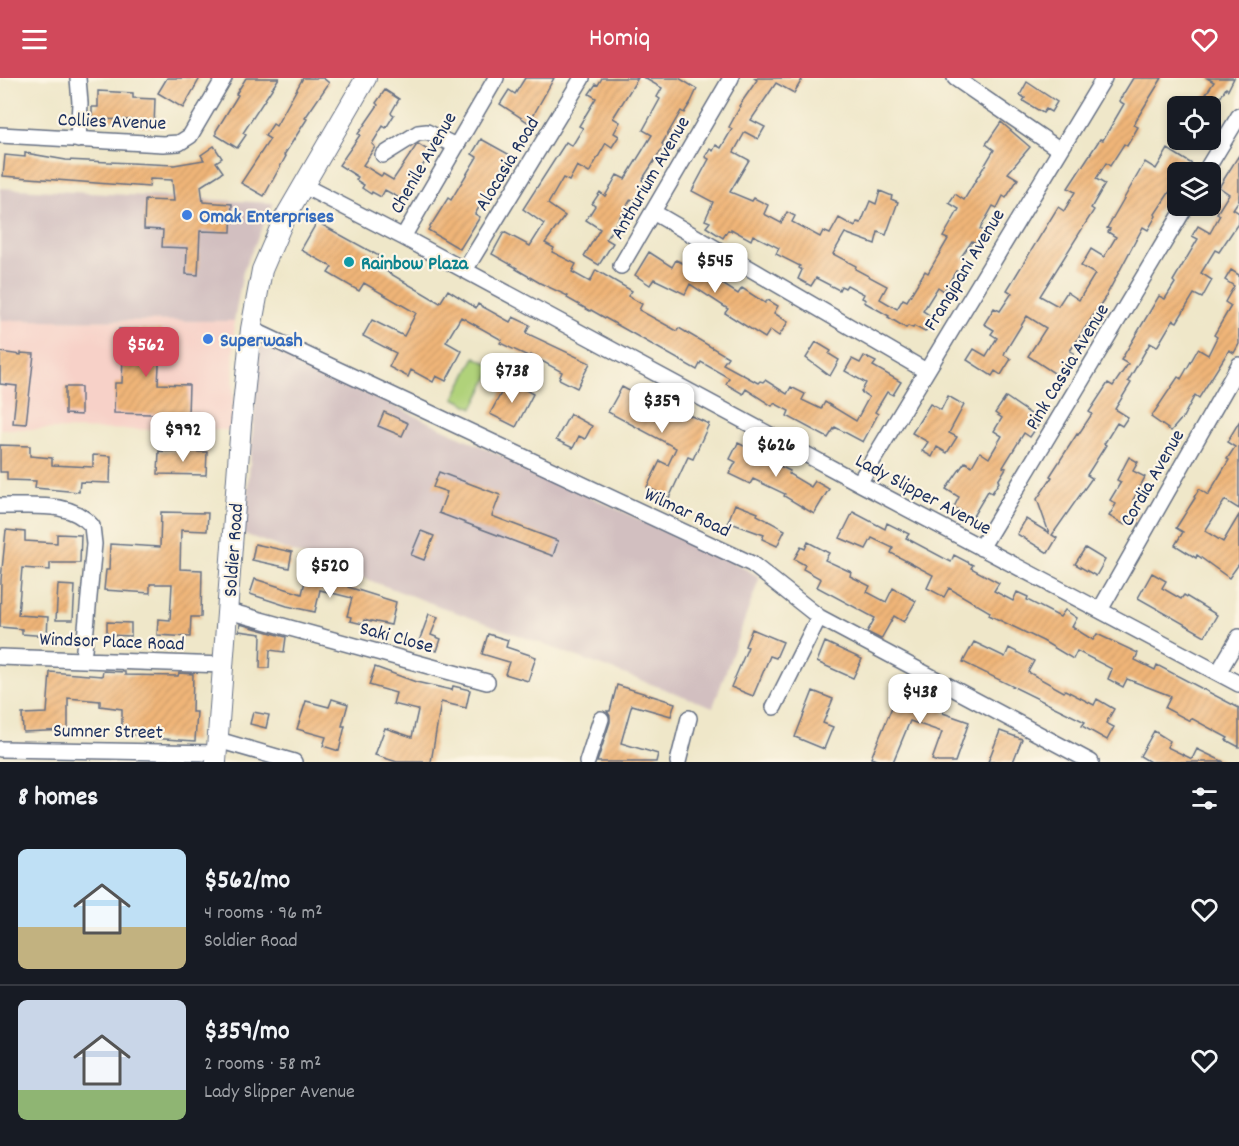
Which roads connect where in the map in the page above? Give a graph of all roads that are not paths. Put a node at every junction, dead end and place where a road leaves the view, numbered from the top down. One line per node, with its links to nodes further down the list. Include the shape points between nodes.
1 (78, 78): 12 (street)
2 (224, 78): 12 (street, Collies Avenue, via 193,132 183,141 163,144)
3 (366, 78): 17 (main road, Soldier Road)
4 (496, 78): 13 (street, Chenile Avenue)
5 (582, 78): 22 (street, Alocasia Road)
6 (731, 78): 18 (street, Anthurium Avenue)
7 (955, 78): 14 (street)
8 (1104, 78): 14 (street, Frangipani Avenue)
9 (1239, 116): 11 (street)
10 (0, 135): 12 (street, Collies Avenue)
11 (1234, 136): 16 (street)
12 (78, 140)
13 (456, 146): 15 (street, via 426,132); 20 (street, Chenile Avenue)
14 (1060, 150): 25 (street, Frangipani Avenue)
15 (383, 155)
16 (1213, 162)
17 (304, 186): 20 (street, Lady Slipper Avenue); 23 (main road, Soldier Road, via 284,219 262,270)
18 (653, 212): 21 (street, Anthurium Avenue); 25 (street)
19 (1180, 216): 28 (street, Pink Cassia Avenue)
20 (403, 237): 22 (street, Lady Slipper Avenue)
21 (621, 266)
22 (465, 270): 26 (street, Lady Slipper Avenue)
23 (251, 329): 30 (main road, Soldier Road); 31 (street, Wilmar Road, via 752,564)
24 (1239, 365): 29 (street, Cordia Avenue)
25 (926, 370): 26 (street, Frangipani Avenue)
26 (859, 483): 28 (street, Lady Slipper Avenue)
27 (0, 506): 34 (street, via 65,508 92,526 94,544)
28 (981, 548): 29 (street, Lady Slipper Avenue)
29 (1100, 610): 36 (street, Lady Slipper Avenue)
30 (228, 611): 35 (main road, Soldier Road); 37 (street, Saki Close)
31 (819, 617): 39 (street); 48 (street, Wilmar Road)
32 (1239, 637): 36 (street)
33 (0, 657): 34 (street, Windsor Place Road)
34 (83, 660): 35 (street, Windsor Place Road)
35 (222, 665): 43 (main road, Soldier Road)
36 (1218, 673): 38 (street, Lady Slipper Avenue)
37 (487, 682)
38 (1239, 684)
39 (774, 707)
40 (689, 718): 47 (street)
41 (600, 719): 46 (street)
42 (0, 749): 44 (street, Sumner Street)
43 (217, 752): 44 (street, Sumner Street); 45 (street, Sumner Street)
44 (89, 757)
45 (294, 762)
46 (587, 762)
47 (678, 762)
48 (1091, 762)

